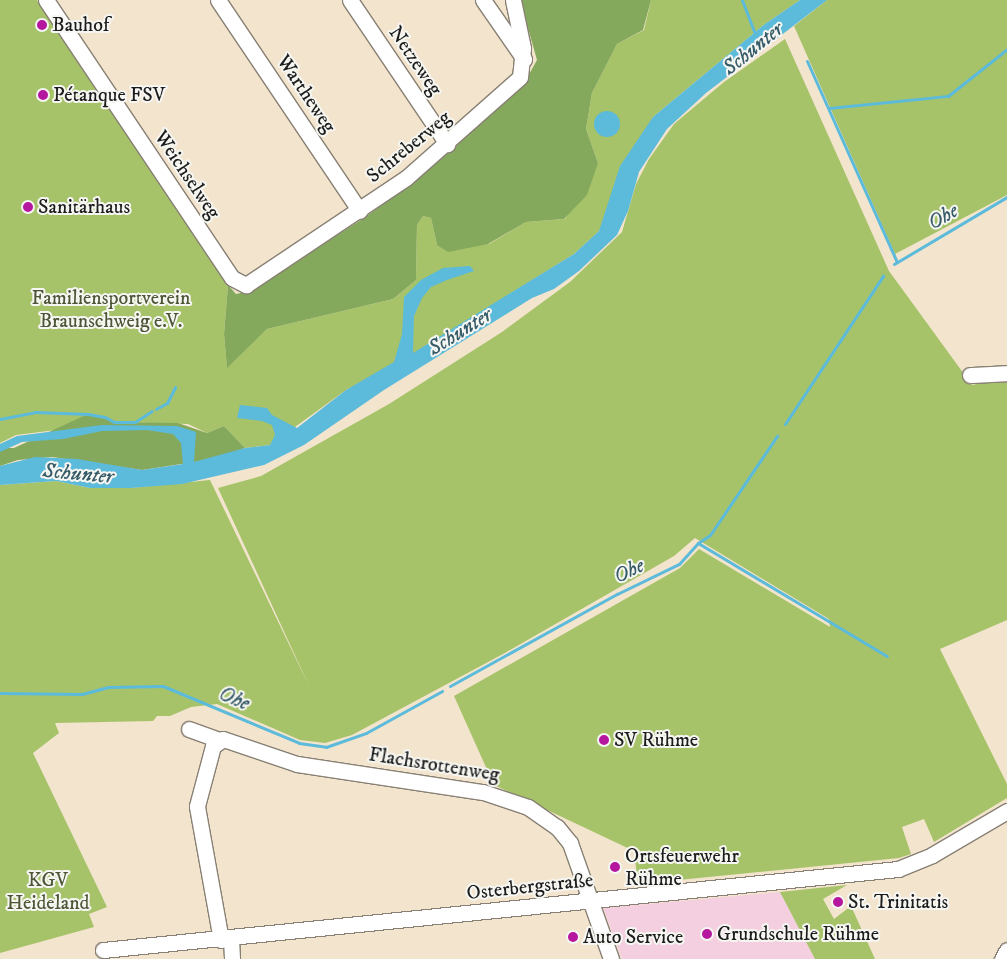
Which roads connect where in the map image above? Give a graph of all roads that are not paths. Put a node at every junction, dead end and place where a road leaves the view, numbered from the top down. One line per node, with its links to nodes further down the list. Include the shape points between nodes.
1 (46, 0): 9 (street, Weichselweg, via 232,278 241,285)
2 (218, 0): 8 (street, Wartheweg)
3 (350, 0): 7 (street, Netzeweg)
4 (483, 0): 6 (street)
5 (513, 0): 6 (street)
6 (524, 59): 7 (street, Schreberweg, via 520,76)
7 (446, 144): 8 (street, Schreberweg)
8 (360, 211): 9 (street, Schreberweg)
9 (252, 283)
10 (1007, 374): 11 (street)
11 (970, 375)
12 (189, 729): 13 (street, Flachsrottenweg)
13 (219, 740): 15 (street, Flachsrottenweg, via 230,740 297,764 512,799 546,818 566,837); 16 (street, via 213,746 197,806)
14 (1007, 811): 15 (street, Osterbergstraße, via 932,854 898,869)
15 (590, 900): 16 (street, Osterbergstraße); 20 (street, Flachsrottenweg)
16 (226, 939): 17 (street, Osterbergstraße); 19 (street)
17 (103, 950)
18 (1007, 950): 21 (street)
19 (232, 959)
20 (611, 959)
21 (1002, 959)

